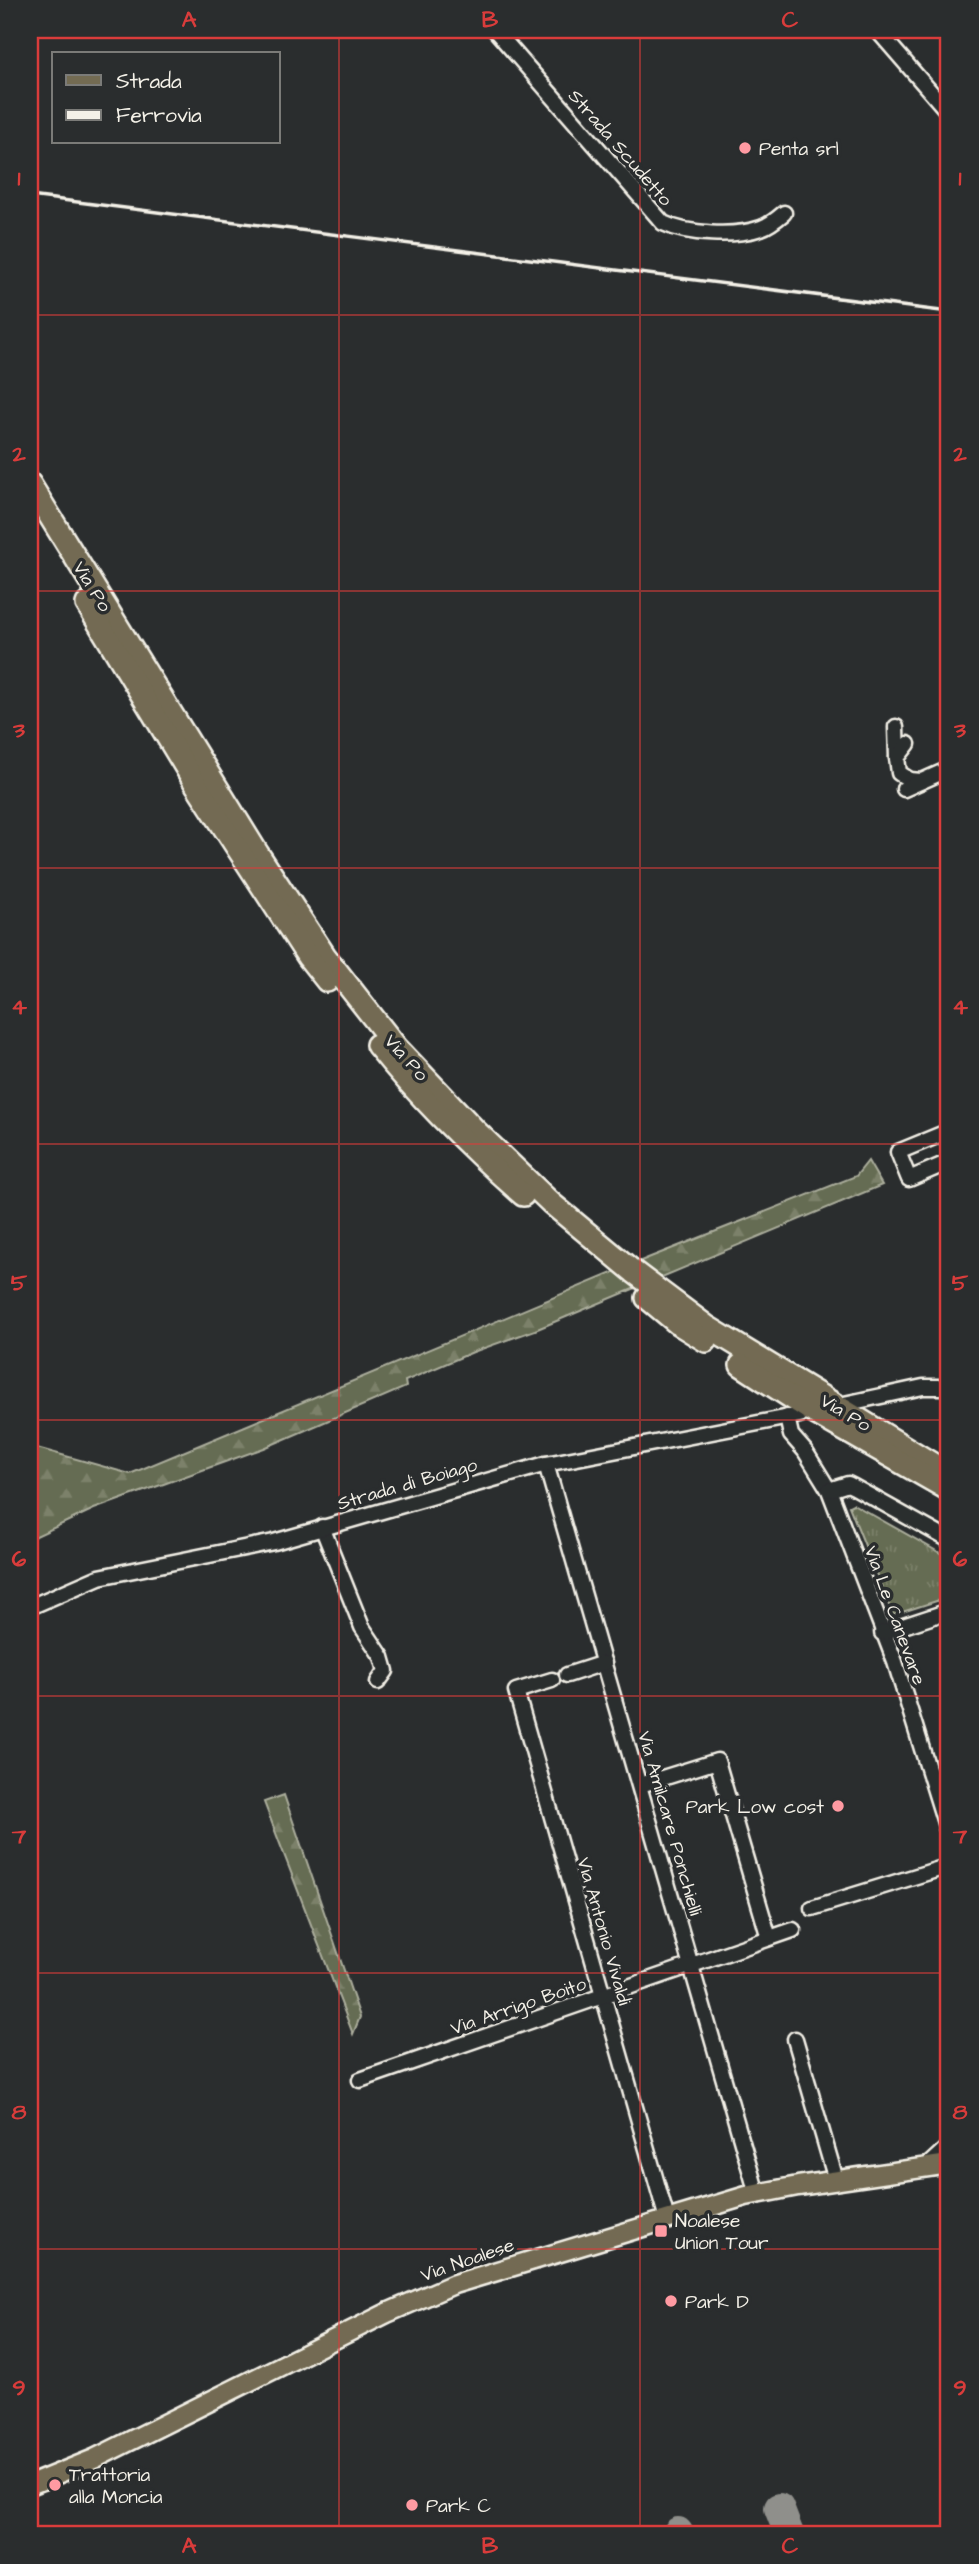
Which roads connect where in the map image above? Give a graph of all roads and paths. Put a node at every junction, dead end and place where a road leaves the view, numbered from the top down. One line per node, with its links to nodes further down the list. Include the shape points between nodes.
1 (495, 30): 4 (street, Strada Scudetto, via 663,223 682,231 743,231 759,229)
2 (883, 32): 3 (street)
3 (949, 113)
4 (784, 213)
5 (30, 484): 19 (highway, Via Po, via 258,854 325,956 397,1048 551,1203 634,1272 706,1326)
6 (30, 511): 21 (highway, Via Po, via 197,786 308,957 413,1090 483,1160 677,1323 818,1415)
7 (896, 727): 9 (street)
8 (908, 744): 9 (street)
9 (897, 758): 11 (street, via 899,773)
10 (949, 769): 11 (street)
11 (921, 781): 12 (street)
12 (904, 789)
13 (949, 1131): 14 (street, via 898,1152 909,1179)
14 (949, 1162)
15 (949, 1387): 16 (street, via 923,1387)
16 (844, 1404)
17 (794, 1416): 18 (street, Strada di Boiago); 20 (street, Via Le Canevare, via 791,1435)
18 (546, 1464): 22 (street, Strada di Boiago); 27 (street, Via Amilcare Ponchielli)
19 (949, 1474)
20 (829, 1490): 23 (street, via 848,1484); 26 (street, Via Le Canevare)
21 (949, 1490)
22 (322, 1527): 24 (street, Strada di Boiago, via 274,1542 99,1577); 30 (street, via 362,1627 382,1657 386,1671)
23 (949, 1540)
24 (30, 1607)
25 (949, 1611): 26 (street)
26 (882, 1633): 32 (street, Via Le Canevare)
27 (604, 1664): 28 (street); 31 (street, Via Amilcare Ponchielli)
28 (567, 1675)
29 (552, 1681): 38 (street, Via Antonio Vivaldi, via 516,1691)
30 (378, 1682)
31 (640, 1785): 36 (street, via 718,1761); 37 (street, Via Amilcare Ponchielli)
32 (949, 1836)
33 (949, 1866): 34 (street)
34 (812, 1908)
35 (793, 1930): 36 (street, Via Arrigo Boito)
36 (769, 1938): 37 (street, Via Arrigo Boito)
37 (691, 1964): 38 (street, Via Arrigo Boito); 45 (street, Via Amilcare Ponchielli)
38 (604, 1996): 40 (street, Via Arrigo Boito); 46 (street, Via Antonio Vivaldi)
39 (795, 2039): 44 (street)
40 (360, 2080)
41 (949, 2146): 43 (street)
42 (949, 2164): 43 (main road, Via Noalese)
43 (925, 2168): 44 (main road, Via Noalese)
44 (836, 2180): 45 (main road, Via Noalese)
45 (757, 2194): 46 (main road, Via Noalese)
46 (667, 2219): 47 (main road, Via Noalese, via 418,2298 94,2459)
47 (30, 2485)

